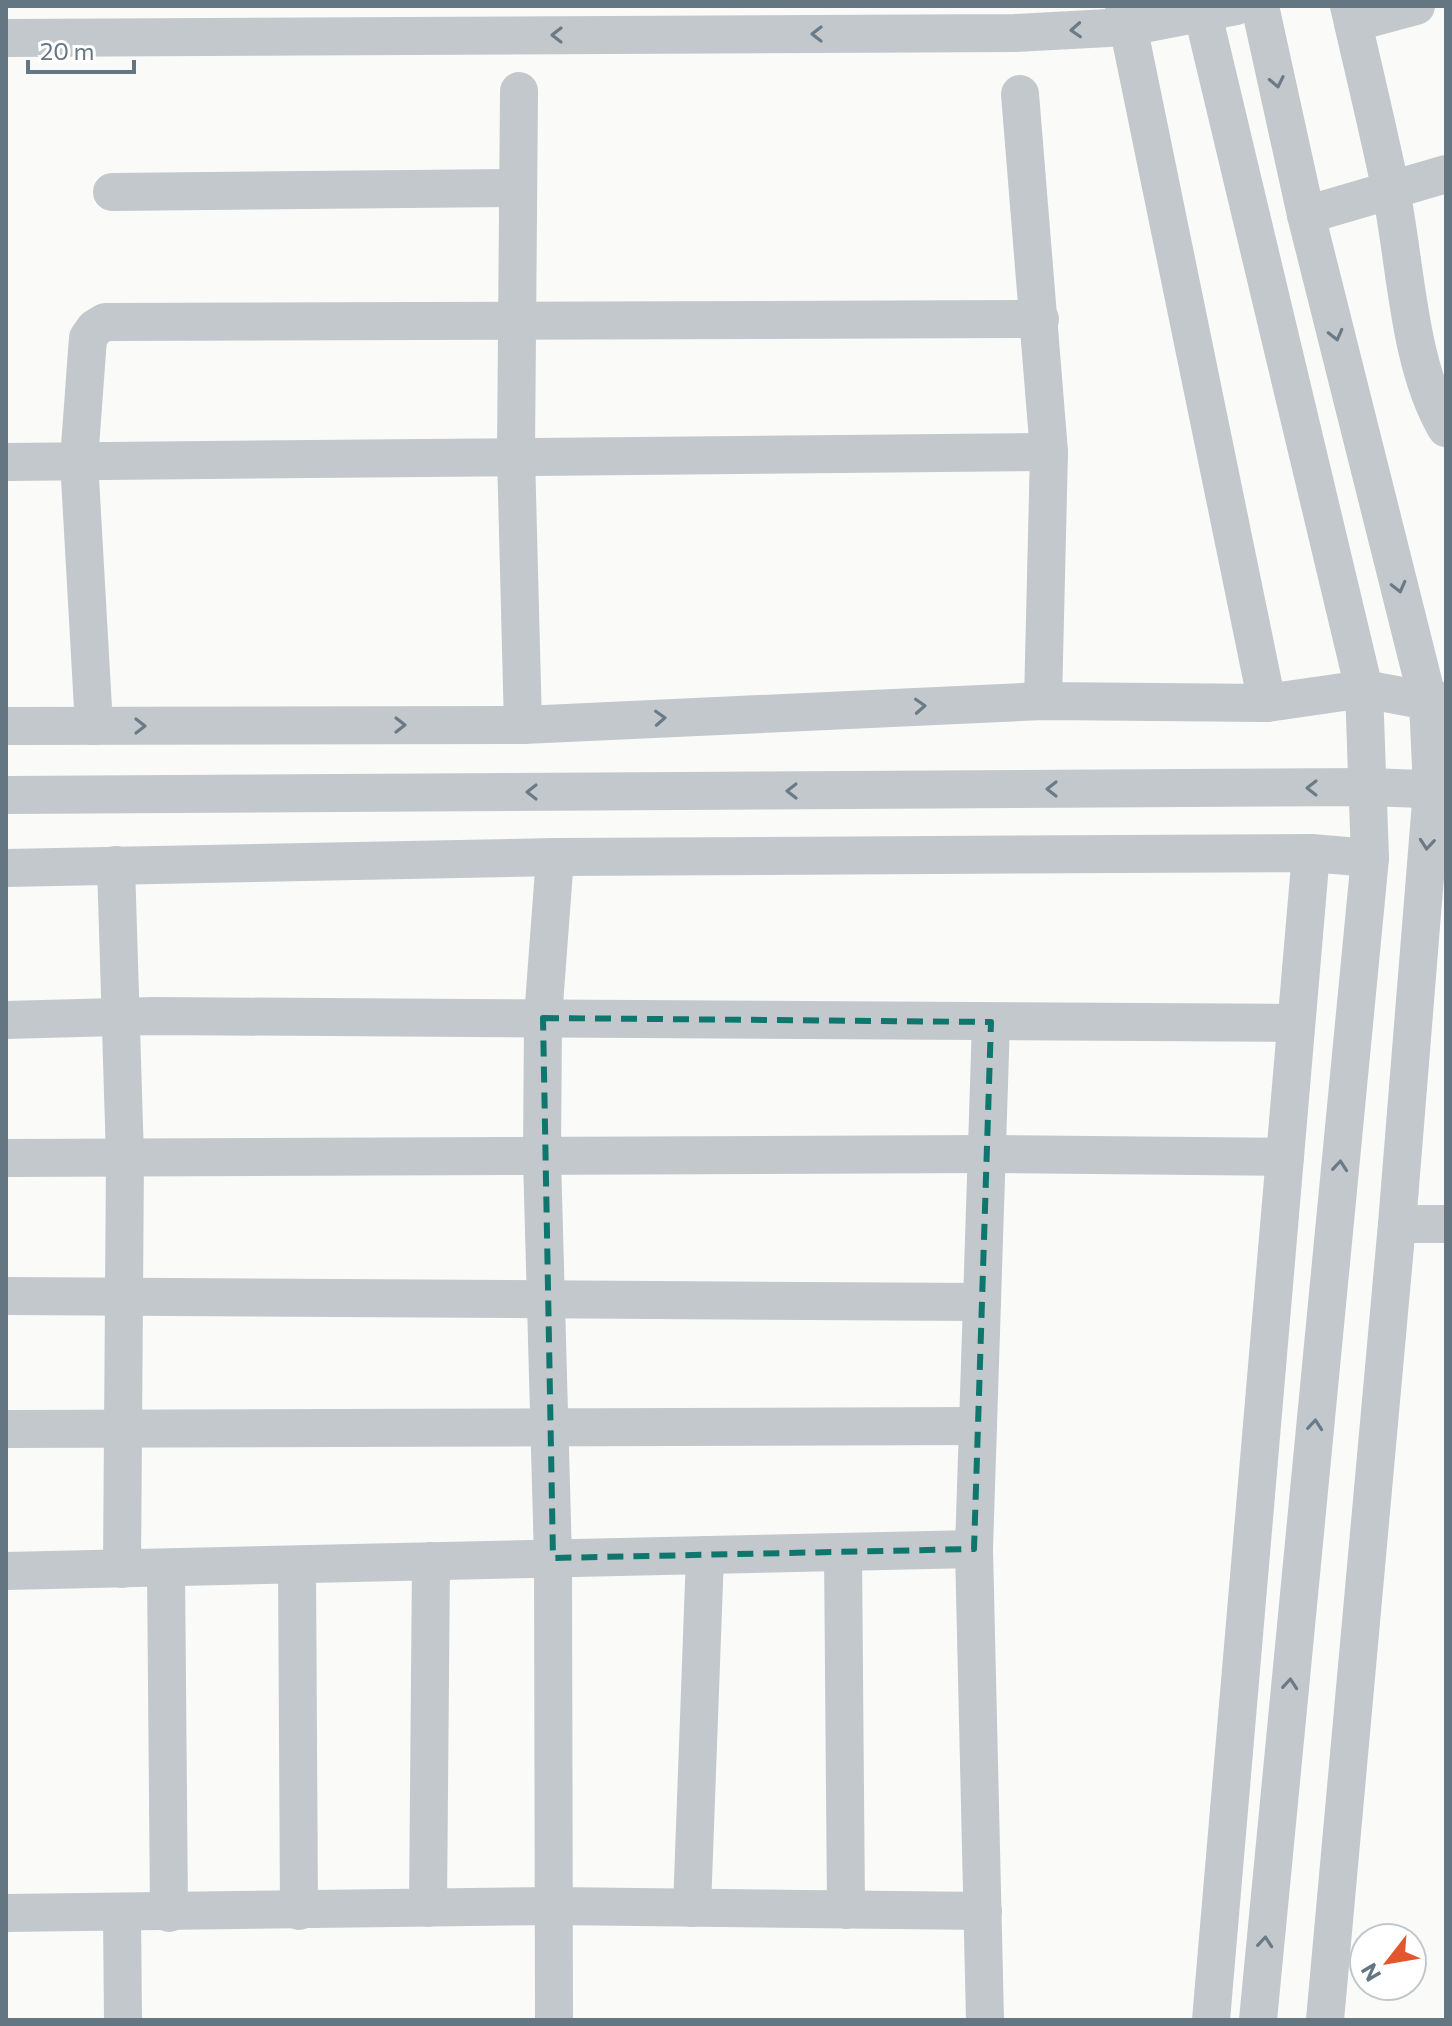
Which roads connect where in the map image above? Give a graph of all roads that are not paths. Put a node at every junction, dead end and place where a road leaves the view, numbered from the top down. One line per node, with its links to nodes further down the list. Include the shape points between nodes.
1 (1260, 6): 13 (street, one-way to 13)
2 (1416, 6): 4 (street)
3 (1213, 9): 5 (street); 22 (street)
4 (1351, 14): 11 (street)
5 (1126, 16): 6 (street, one-way to 6, via 1015,33); 25 (street)
6 (6, 38)
7 (519, 91): 10 (street)
8 (1020, 94): 14 (street)
9 (1446, 174): 11 (street)
10 (518, 188): 12 (street); 15 (street)
11 (1391, 191): 13 (street); 16 (street)
12 (112, 192)
13 (1306, 215): 24 (street, one-way to 24)
14 (1040, 319): 15 (street); 18 (street)
15 (517, 323): 19 (street); 20 (street, via 105,322 88,338)
16 (1431, 334): 17 (street, via 1431,399)
17 (1446, 428)
18 (1049, 452): 19 (street); 23 (street)
19 (516, 455): 20 (street); 26 (street)
20 (79, 460): 21 (street); 28 (street)
21 (6, 462)
22 (1364, 689): 24 (street); 25 (street); 29 (street)
23 (1043, 701): 25 (street); 26 (street, one-way to 23)
24 (1437, 701): 30 (street)
25 (1267, 703)
26 (523, 725): 28 (street, one-way to 26)
27 (6, 726): 28 (street)
28 (94, 726)
29 (1370, 787): 30 (street); 31 (street, one-way to 31); 34 (street)
30 (1439, 790): 47 (street, one-way to 47)
31 (6, 795)
32 (1311, 853): 33 (street); 34 (street); 41 (street)
33 (555, 857): 35 (street); 38 (street)
34 (1370, 858): 79 (street, one-way to 34)
35 (116, 865): 36 (street); 37 (street)
36 (6, 868)
37 (122, 1017): 38 (street); 39 (street); 45 (street)
38 (543, 1018): 40 (street); 46 (street)
39 (6, 1020)
40 (991, 1022): 41 (street); 42 (street)
41 (1296, 1023): 43 (street)
42 (987, 1154): 43 (street); 46 (street); 52 (street)
43 (1285, 1157): 78 (street)
44 (6, 1158): 45 (street)
45 (125, 1158): 46 (street); 50 (street)
46 (542, 1158): 51 (street)
47 (1397, 1224): 48 (street); 80 (street)
48 (1446, 1224)
49 (6, 1296): 50 (street)
50 (123, 1297): 51 (street); 56 (street)
51 (546, 1300): 52 (street); 54 (street)
52 (982, 1302): 53 (street)
53 (978, 1426): 54 (street); 57 (street)
54 (549, 1427): 56 (street); 60 (street)
55 (6, 1429): 56 (street)
56 (124, 1429): 64 (street)
57 (974, 1549): 58 (street); 71 (street)
58 (843, 1552): 59 (street); 69 (street)
59 (705, 1555): 60 (street); 68 (street)
60 (553, 1558): 61 (street); 66 (street)
61 (431, 1561): 62 (street); 67 (street)
62 (297, 1565): 63 (street); 70 (street)
63 (166, 1568): 64 (street); 74 (street)
64 (122, 1569): 65 (street)
65 (6, 1571)
66 (553, 1906): 67 (street); 68 (street); 76 (street)
67 (428, 1908): 70 (street)
68 (692, 1908): 69 (street)
69 (846, 1910): 71 (street)
70 (299, 1911): 74 (street)
71 (983, 1911): 77 (street)
72 (122, 1912): 73 (street); 74 (street); 75 (street)
73 (6, 1913)
74 (169, 1913)
75 (123, 2020)
76 (554, 2020)
77 (985, 2020)
78 (1211, 2020)
79 (1258, 2020)
80 (1325, 2020)

